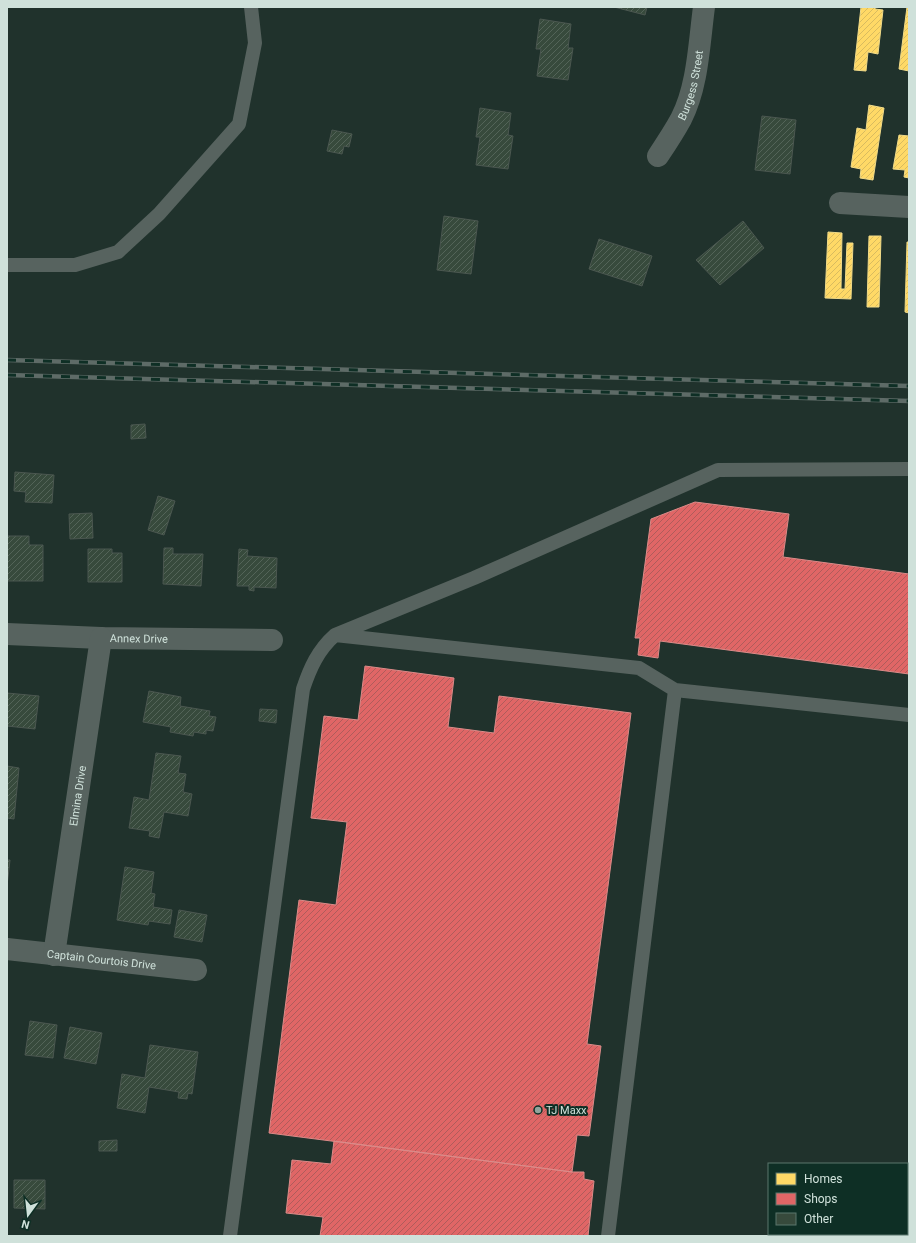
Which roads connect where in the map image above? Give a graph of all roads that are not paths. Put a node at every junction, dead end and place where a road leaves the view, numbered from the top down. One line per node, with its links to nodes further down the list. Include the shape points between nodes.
1 (251, 7): 6 (lane, via 255,43 239,124 159,214 118,252 75,265)
2 (704, 7): 3 (street, Burgess Street, via 689,97 682,118)
3 (658, 156)
4 (840, 203): 5 (street)
5 (909, 207)
6 (7, 265)
7 (909, 469): 9 (lane, via 718,470 474,578)
8 (7, 634): 10 (street, Annex Drive)
9 (335, 635): 12 (lane, via 639,668); 17 (lane, via 316,657 303,689)
10 (101, 638): 11 (street, Annex Drive); 15 (street, Elmina Drive)
11 (272, 640)
12 (675, 690): 13 (lane); 18 (lane)
13 (909, 715)
14 (7, 949): 15 (street, Captain Courtois Drive)
15 (54, 955): 16 (street, Captain Courtois Drive)
16 (196, 970)
17 (230, 1236)
18 (608, 1236)

